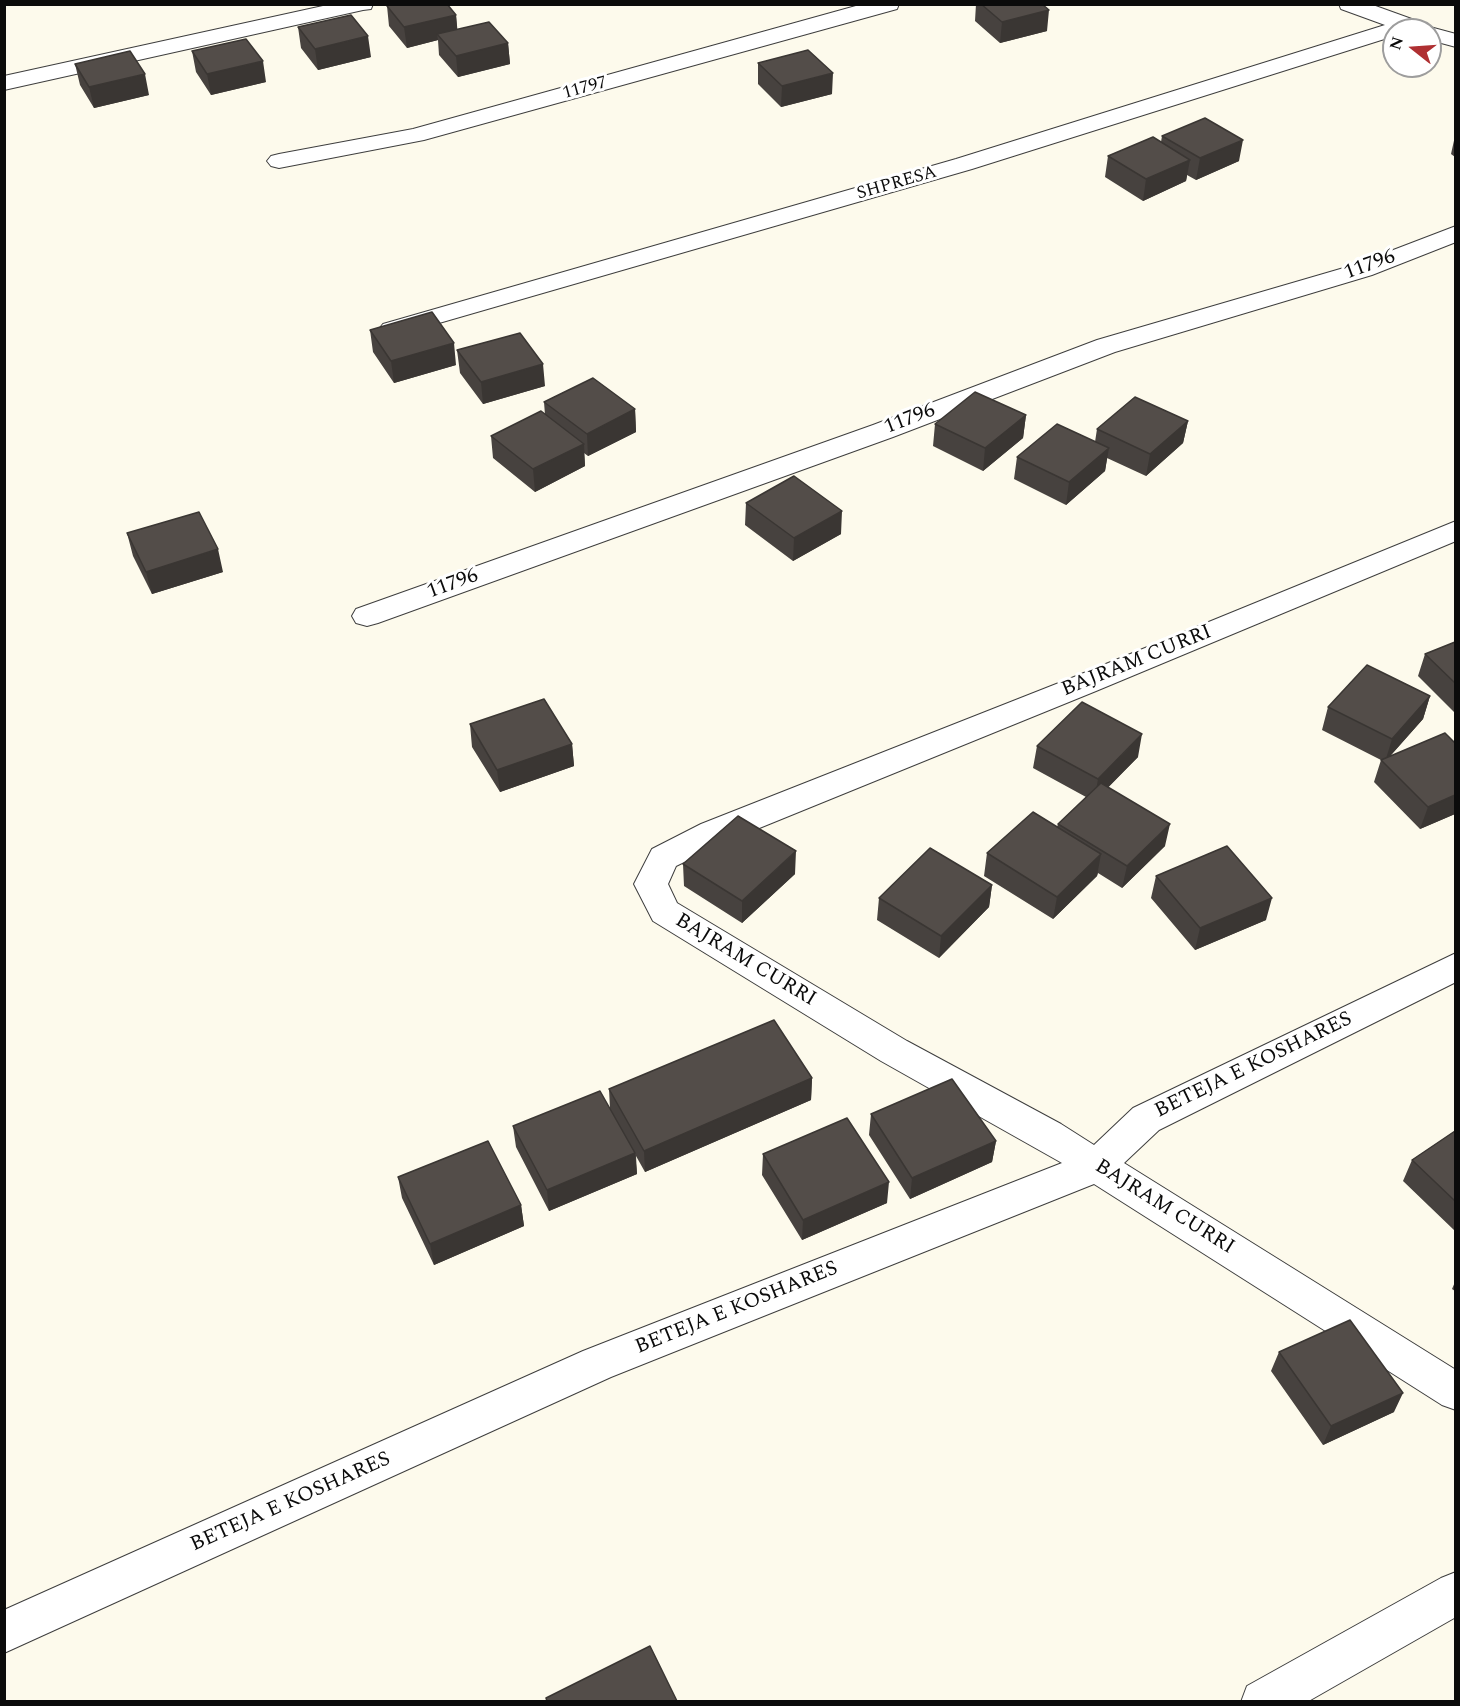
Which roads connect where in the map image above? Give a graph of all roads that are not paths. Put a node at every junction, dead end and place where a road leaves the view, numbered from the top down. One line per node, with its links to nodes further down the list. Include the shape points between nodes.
1 (363, 4): 6 (street)
2 (889, 4): 7 (street, 11797, via 416,135)
3 (1349, 4): 4 (street)
4 (1389, 18)
5 (1382, 37): 9 (street, SHPRESA, via 964,165)
6 (4, 83)
7 (279, 161)
8 (1455, 233): 11 (street, 11796, via 1363,270 1106,346 883,431)
9 (384, 331)
10 (1455, 530): 13 (street, BAJRAM CURRI, via 713,833 664,858 651,884 665,912 894,1051)
11 (367, 616)
12 (1455, 966): 13 (street, BETEJA E KOSHARES, via 1146,1119)
13 (1097, 1166): 14 (street, BAJRAM CURRI); 16 (street, BETEJA E KOSHARES, via 597,1364)
14 (1455, 1392)
15 (1455, 1593): 17 (street)
16 (4, 1632)
17 (1263, 1701)

